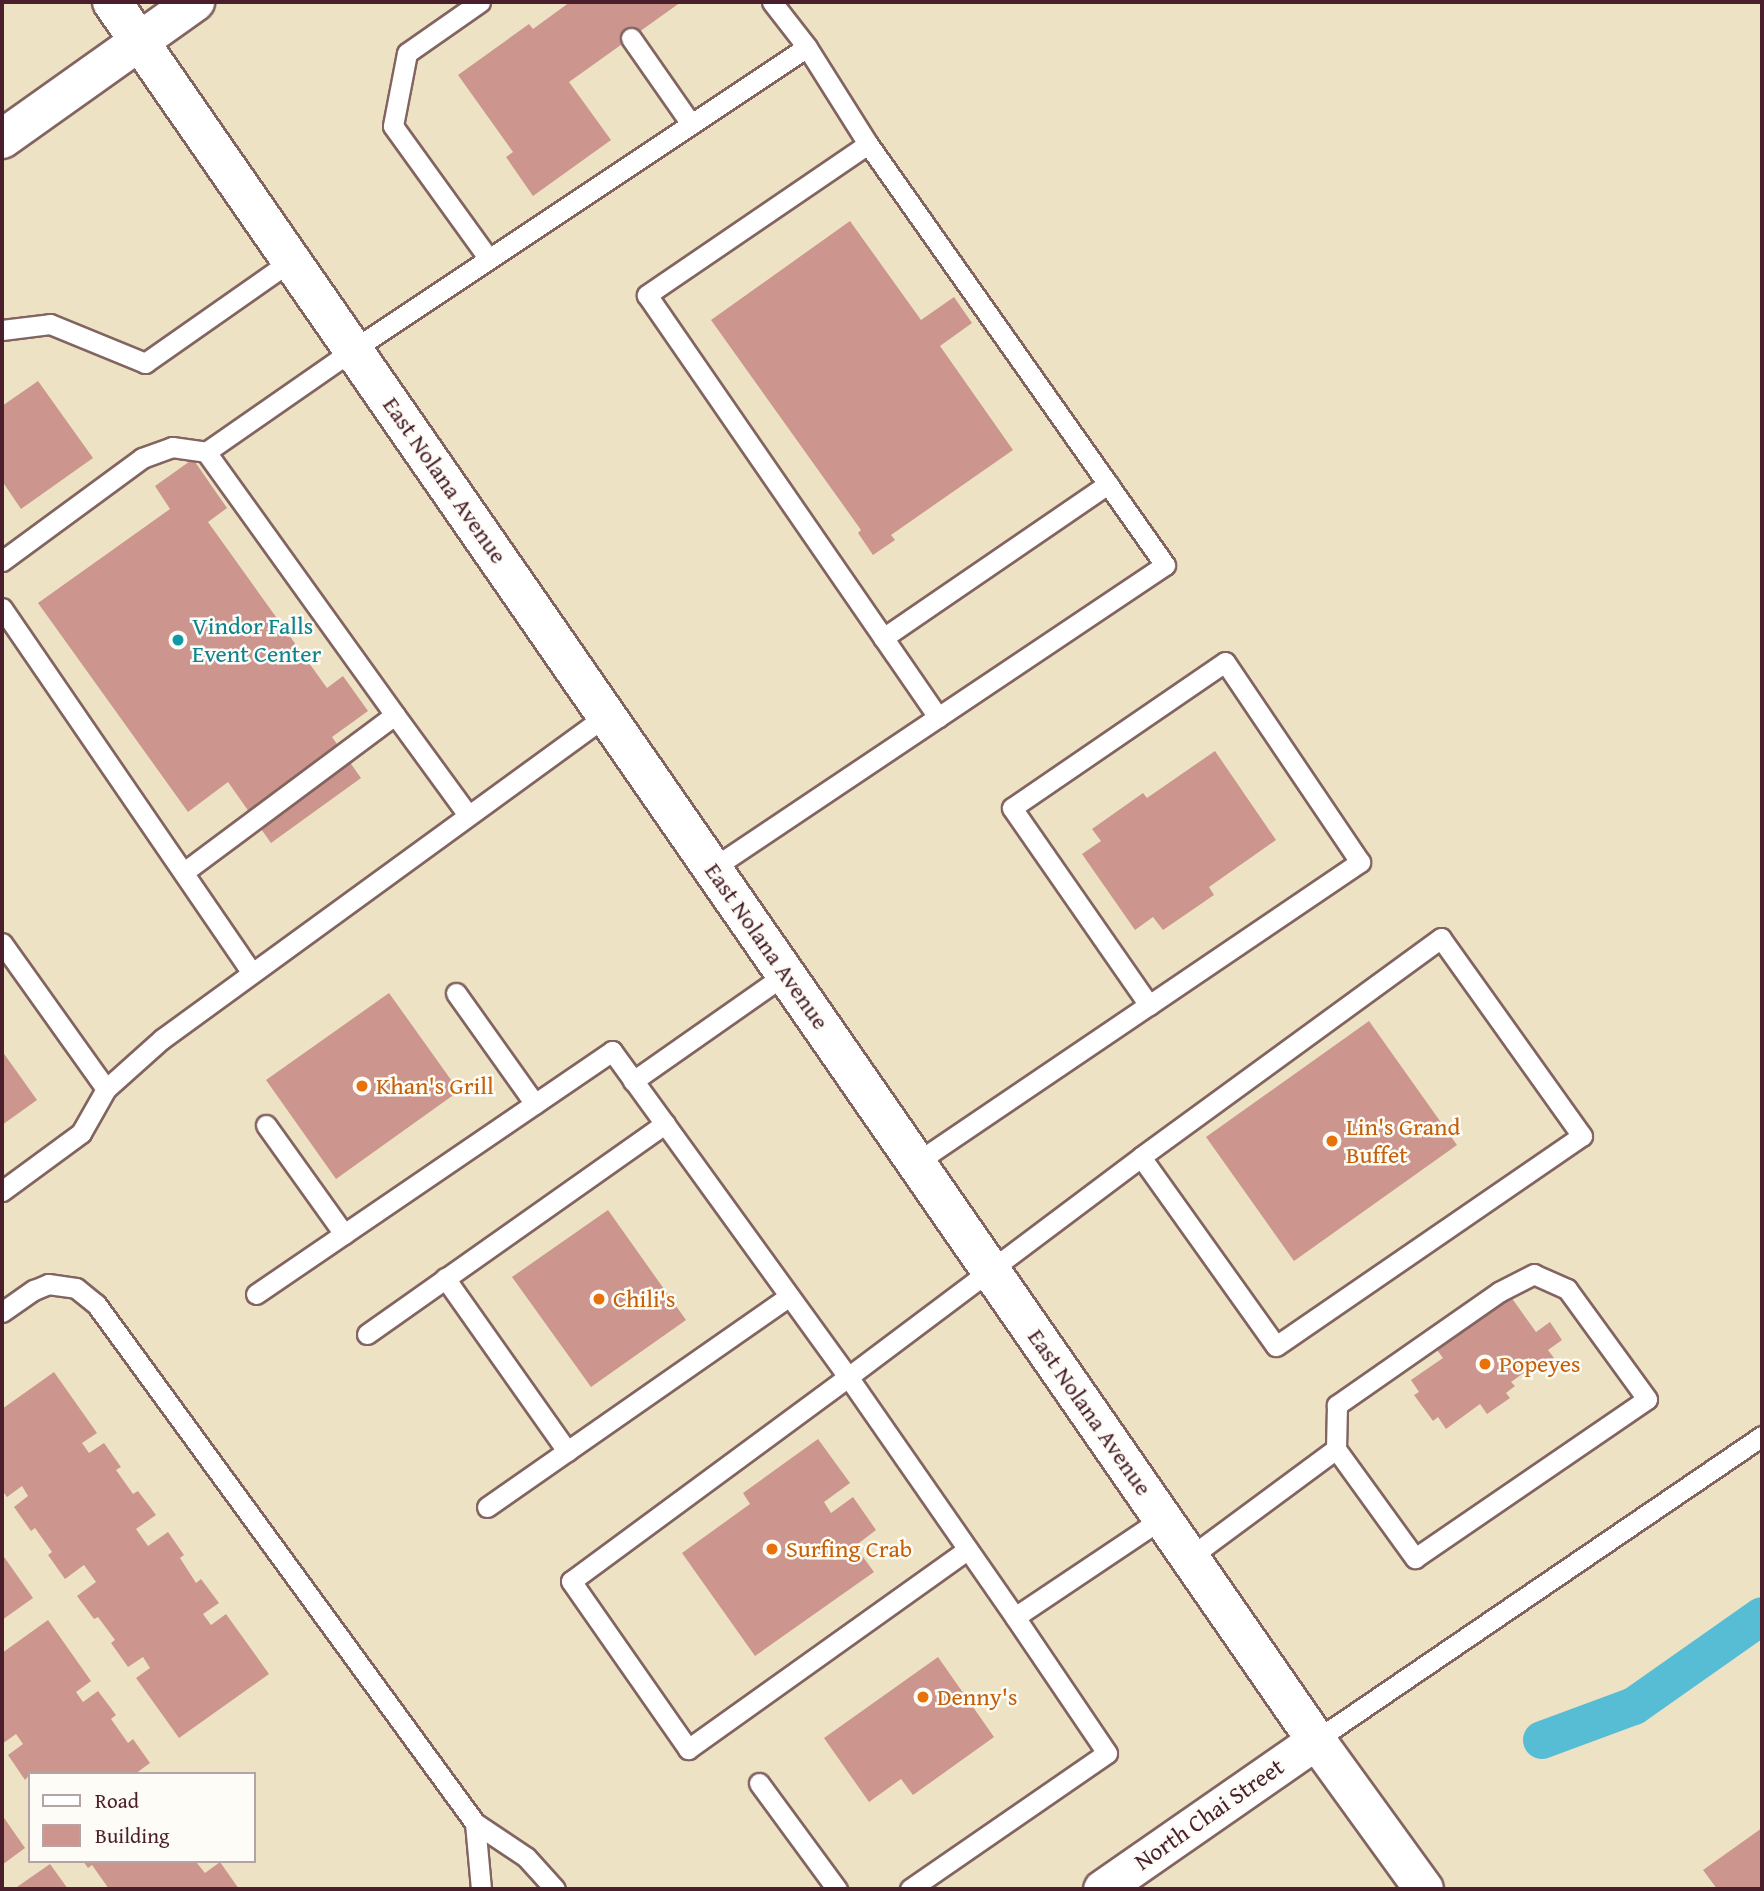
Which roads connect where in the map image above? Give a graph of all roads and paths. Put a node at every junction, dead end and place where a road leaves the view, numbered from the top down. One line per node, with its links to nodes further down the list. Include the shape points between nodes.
1 (112, 2): 6 (main road, East Nolana Avenue)
2 (195, 2): 6 (main road)
3 (480, 2): 11 (lane, via 408,53 393,126)
4 (772, 2): 7 (lane)
5 (631, 38): 8 (lane)
6 (140, 41): 9 (main road); 12 (main road, East Nolana Avenue)
7 (807, 47): 8 (lane); 10 (lane)
8 (691, 124): 11 (lane)
9 (2, 139)
10 (868, 144): 16 (lane); 19 (lane, via 647,295)
11 (489, 259): 14 (lane)
12 (292, 260): 13 (lane, via 145,363 50,324); 14 (main road, East Nolana Avenue)
13 (2, 330)
14 (354, 349): 15 (lane); 21 (main road, East Nolana Avenue)
15 (206, 452): 17 (lane, via 172,447 142,458); 20 (lane)
16 (1108, 484): 19 (lane); 22 (lane, via 1165,565)
17 (2, 561)
18 (2, 608): 25 (lane)
19 (883, 638): 22 (lane)
20 (395, 715): 23 (lane); 25 (lane)
21 (607, 715): 23 (lane); 24 (main road, East Nolana Avenue)
22 (937, 717): 24 (lane)
23 (468, 815): 27 (lane)
24 (713, 868): 28 (main road, East Nolana Avenue)
25 (184, 872): 27 (lane)
26 (2, 943): 32 (lane)
27 (252, 973): 32 (lane, via 162,1039)
28 (786, 974): 31 (lane); 37 (main road, East Nolana Avenue)
29 (456, 993): 33 (lane)
30 (1149, 1005): 30 (lane, via 1360,862 1225,662 1012,808); 37 (lane)
31 (634, 1081): 33 (lane, via 612,1051); 34 (lane)
32 (106, 1088): 38 (lane, via 81,1133)
33 (535, 1104): 39 (lane)
34 (664, 1124): 41 (lane); 43 (lane)
35 (266, 1125): 39 (lane)
36 (1141, 1157): 36 (lane, via 1276,1346 1582,1136 1441,938); 40 (lane)
37 (917, 1162): 40 (main road, East Nolana Avenue)
38 (2, 1191)
39 (344, 1234): 42 (lane)
40 (990, 1269): 46 (lane); 51 (main road, East Nolana Avenue)
41 (445, 1278): 45 (lane); 49 (lane)
42 (256, 1294)
43 (789, 1296): 46 (lane); 49 (lane)
44 (2, 1312): 57 (lane, via 48,1284 76,1288 96,1304)
45 (367, 1334)
46 (848, 1377): 52 (lane); 52 (lane, via 571,1581 688,1749)
47 (1762, 1436): 55 (lane)
48 (1336, 1449): 48 (lane, via 1415,1558 1647,1399 1567,1289 1534,1273 1499,1292 1338,1405); 53 (lane)
49 (567, 1451): 50 (lane)
50 (487, 1507)
51 (1163, 1518): 53 (main road, East Nolana Avenue); 54 (lane)
52 (967, 1550): 54 (lane)
53 (1190, 1557): 55 (main road, East Nolana Avenue)
54 (1014, 1617): 61 (lane, via 1107,1753)
55 (1316, 1740): 62 (street, North Chai Street); 63 (main road, East Nolana Avenue)
56 (759, 1783): 60 (lane)
57 (475, 1823): 58 (lane); 59 (lane, via 526,1857)
58 (481, 1889)
59 (555, 1889)
60 (837, 1889)
61 (910, 1889)
62 (1102, 1889)
63 (1424, 1889)

